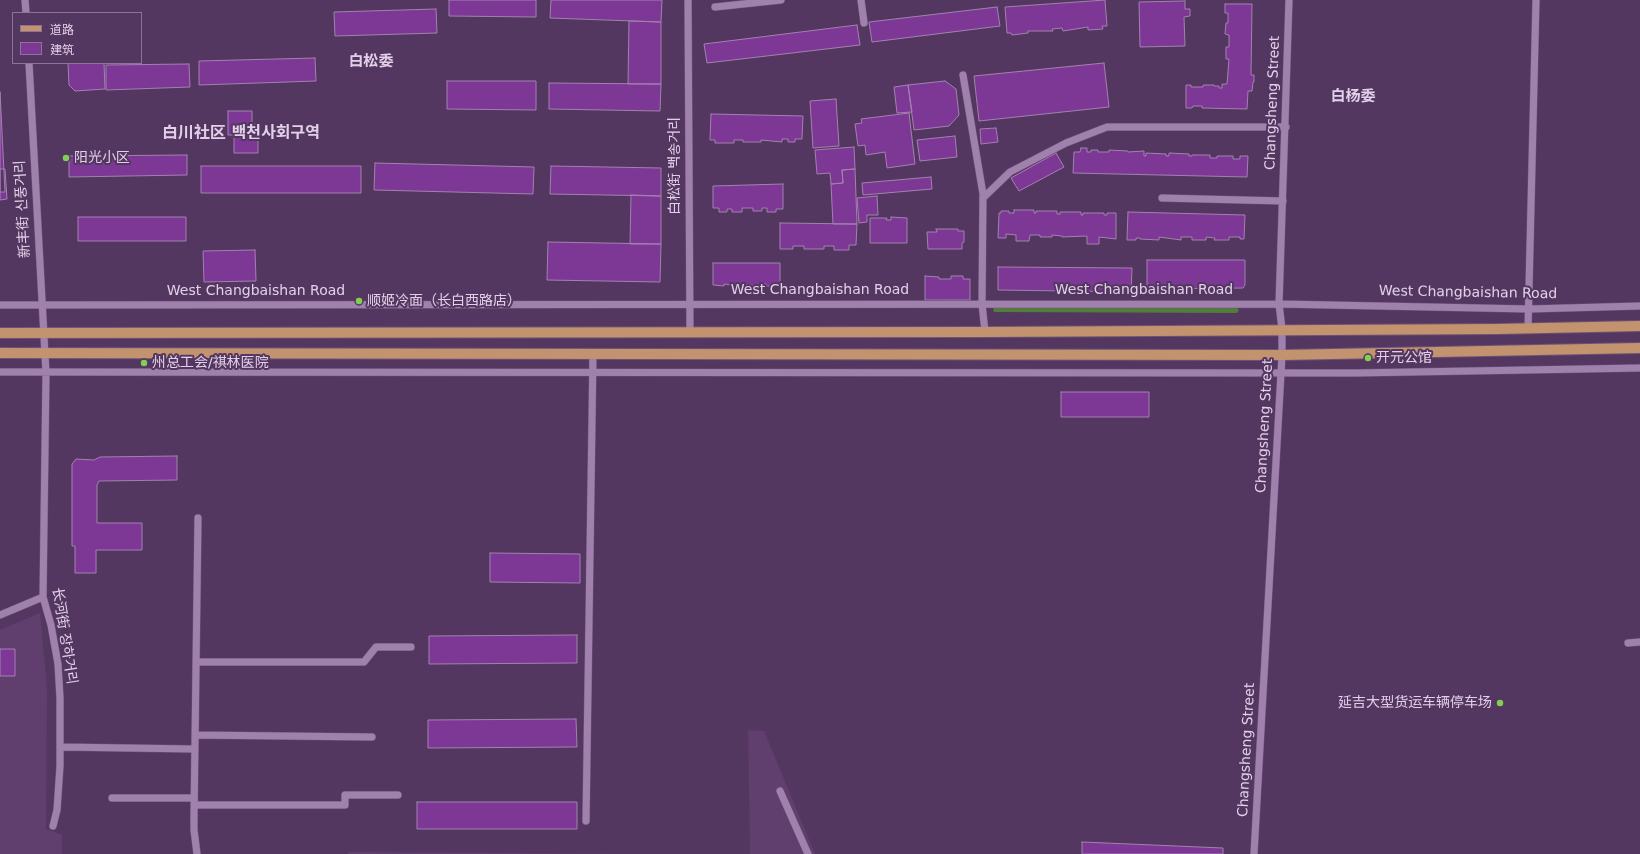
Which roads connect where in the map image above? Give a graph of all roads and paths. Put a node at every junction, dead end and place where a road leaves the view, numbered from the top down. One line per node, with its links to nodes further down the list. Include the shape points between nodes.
1 (25, 0): 8 (street)
2 (688, 0): 16 (street, 白松街 백송거리)
3 (781, 0): 7 (street)
4 (861, 0): 9 (street)
5 (1289, 0): 12 (street, Changsheng Street)
6 (1536, 0): 22 (street)
7 (715, 7)
8 (26, 12)
9 (864, 23)
10 (29, 64): 20 (street, 新丰街 신풍거리)
11 (963, 75): 13 (street)
12 (1286, 127): 13 (street, via 1107,126 1066,143 1010,172); 15 (street, Changsheng Street)
13 (983, 198): 17 (street)
14 (1162, 198): 15 (street)
15 (1283, 201): 18 (street, Changsheng Street)
16 (689, 304): 17 (street, West Changbaishan Road); 20 (street, West Changbaishan Road); 26 (street, 白松街 백송거리)
17 (982, 304): 18 (street, West Changbaishan Road); 27 (street)
18 (1279, 304): 22 (street, West Changbaishan Road); 24 (street, Changsheng Street)
19 (0, 305): 20 (street, West Changbaishan Road)
20 (41, 306): 28 (street, 新丰街 신풍거리)
21 (1640, 306): 22 (street, West Changbaishan Road)
22 (1529, 308): 25 (street)
23 (1640, 326): 25 (main road)
24 (1282, 329): 25 (main road); 27 (main road); 34 (street, Changsheng Street)
25 (1528, 329)
26 (690, 332): 27 (main road); 28 (main road)
27 (986, 332)
28 (43, 333): 29 (main road); 32 (street, 新丰街 신풍거리)
29 (0, 334)
30 (1640, 348): 34 (main road)
31 (0, 353): 32 (main road)
32 (45, 353): 33 (main road); 37 (street, 长河街 장하거리)
33 (593, 353): 34 (main road); 38 (street)
34 (1282, 355): 39 (street, Changsheng Street)
35 (1640, 368): 39 (street, via 1356,374)
36 (0, 372): 37 (street)
37 (46, 373): 38 (street); 41 (street, 长河街 장하거리)
38 (593, 373): 39 (street); 55 (street)
39 (1281, 373): 59 (street, Changsheng Street)
40 (198, 518): 46 (street)
41 (43, 597): 42 (street); 49 (street, 长河街 장하거리, via 58,664)
42 (0, 615)
43 (1640, 642): 44 (street)
44 (1628, 643)
45 (411, 648): 46 (street, via 376,647 364,662)
46 (196, 662): 47 (street)
47 (195, 735): 48 (street); 50 (street)
48 (372, 737)
49 (60, 747): 50 (street); 56 (street, 长河街 장하거리, via 58,802)
50 (194, 749): 54 (street)
51 (780, 791): 58 (street)
52 (398, 795): 54 (street, via 345,795 345,805)
53 (112, 798): 54 (street)
54 (194, 802): 57 (street, via 194,830)
55 (586, 821)
56 (53, 826)
57 (198, 854)
58 (808, 854)
59 (1254, 854)

